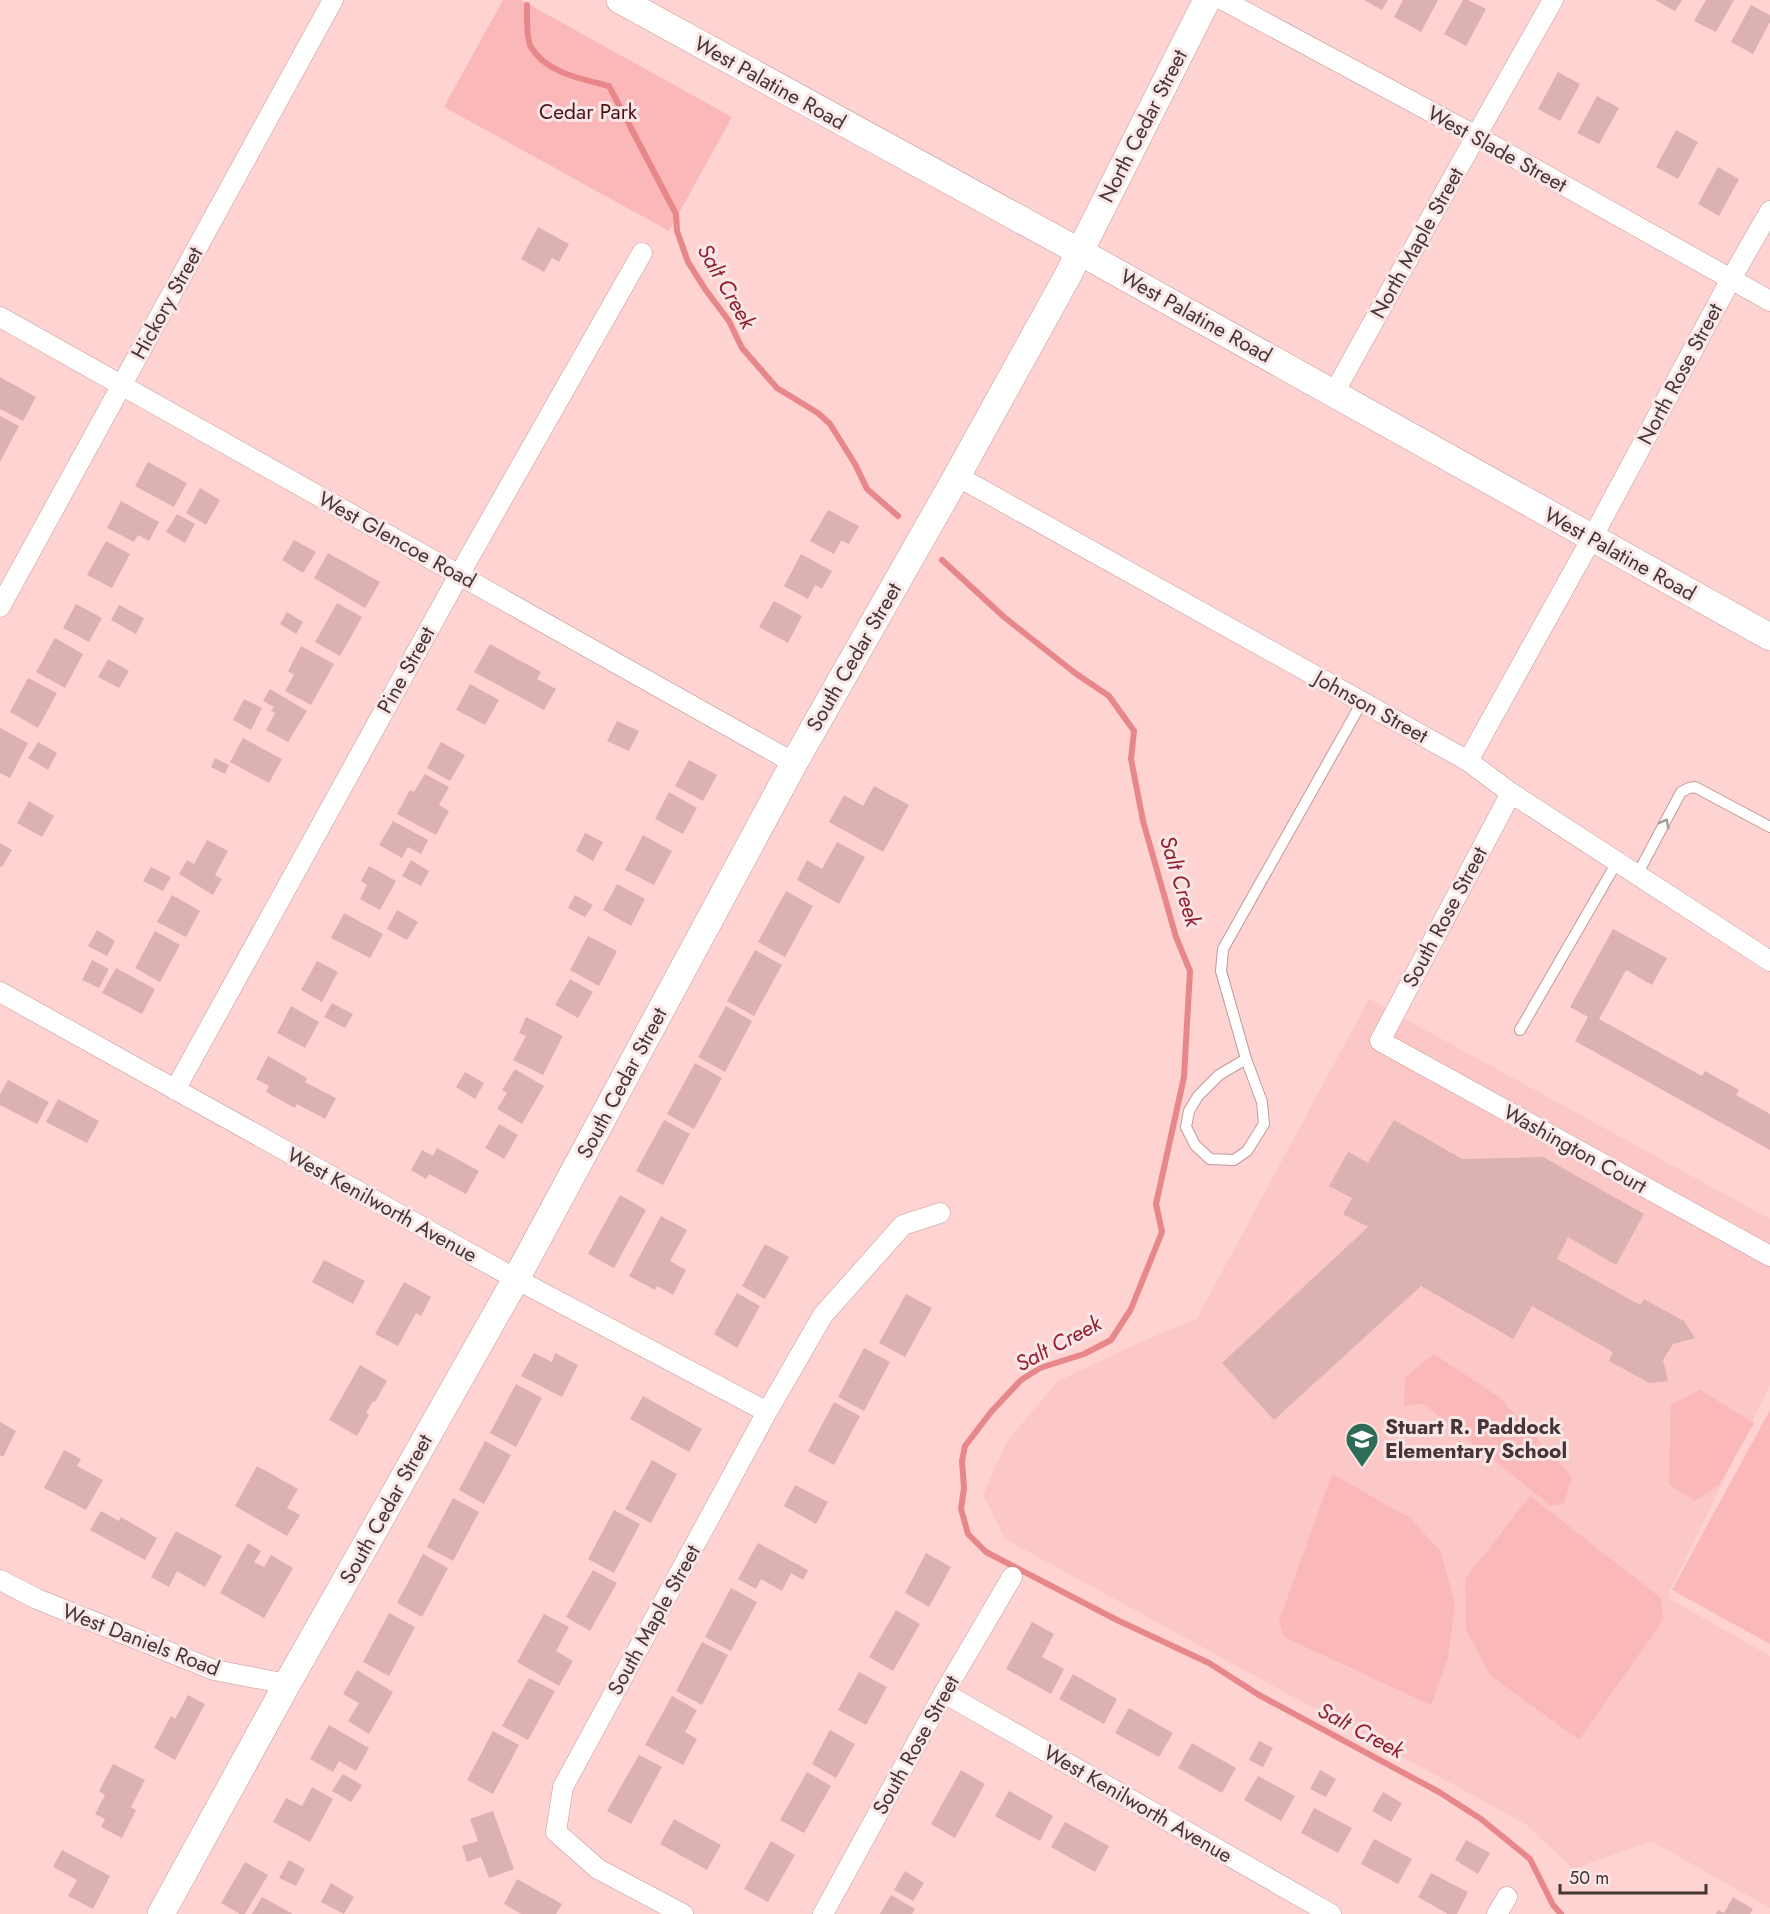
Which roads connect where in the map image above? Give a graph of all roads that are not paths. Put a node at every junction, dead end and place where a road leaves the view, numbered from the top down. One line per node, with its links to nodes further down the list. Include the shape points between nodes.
1 (333, 0): 13 (street, Hickory Street)
2 (620, 0): 9 (street, West Palatine Road)
3 (1207, 0): 9 (street, North Cedar Street)
4 (1223, 0): 6 (street, West Slade Street)
5 (1553, 0): 6 (street, North Maple Street)
6 (1476, 136): 10 (street, West Slade Street); 14 (street, North Maple Street)
7 (1770, 211): 10 (street, North Rose Street)
8 (642, 252): 17 (street, Pine Street)
9 (1080, 252): 14 (street, West Palatine Road); 15 (street, South Cedar Street)
10 (1731, 279): 11 (street, West Slade Street); 16 (street, North Rose Street)
11 (1770, 301)
12 (0, 317): 13 (street, West Glencoe Road)
13 (121, 385): 17 (street, West Glencoe Road); 18 (street, Hickory Street)
14 (1334, 393): 16 (street, West Palatine Road)
15 (957, 476): 20 (street, Johnson Street); 22 (street, South Cedar Street)
16 (1592, 538): 19 (street, West Palatine Road); 21 (street)
17 (459, 575): 22 (street, West Glencoe Road); 32 (street, Pine Street)
18 (0, 607)
19 (1770, 637)
20 (1362, 702): 21 (street, Johnson Street); 31 (lane, via 1223,949 1221,971)
21 (1468, 761): 23 (street, Johnson Street)
22 (794, 763): 35 (street, South Cedar Street)
23 (1511, 793): 25 (street, Johnson Street); 30 (street, South Rose Street)
24 (1770, 827): 26 (lane, one-way to 24, via 1681,792 1689,788 1695,787)
25 (1617, 862): 26 (street, Johnson Street); 29 (lane)
26 (1637, 875): 27 (street, Johnson Street)
27 (1770, 960)
28 (0, 992): 32 (street, West Kenilworth Avenue)
29 (1520, 1030)
30 (1380, 1041): 34 (street, Washington Court)
31 (1246, 1059): 31 (lane, via 1219,1075 1189,1111 1186,1127 1210,1159 1234,1160 1247,1151 1264,1124 1262,1102)
32 (176, 1090): 35 (street, West Kenilworth Avenue)
33 (940, 1213): 36 (street, South Maple Street, via 903,1225 823,1314)
34 (1770, 1256)
35 (516, 1279): 36 (street, West Kenilworth Avenue); 39 (street, South Cedar Street)
36 (767, 1412): 42 (street, South Maple Street, via 563,1787 556,1832 598,1869)
37 (1012, 1577): 40 (street, South Rose Street)
38 (0, 1580): 39 (street, West Daniels Road, via 37,1599 214,1670)
39 (287, 1684): 41 (street, South Cedar Street)
40 (944, 1693): 43 (street, South Rose Street); 44 (street, West Kenilworth Avenue)
41 (161, 1914)
42 (683, 1914)
43 (823, 1914)
44 (1331, 1914)

